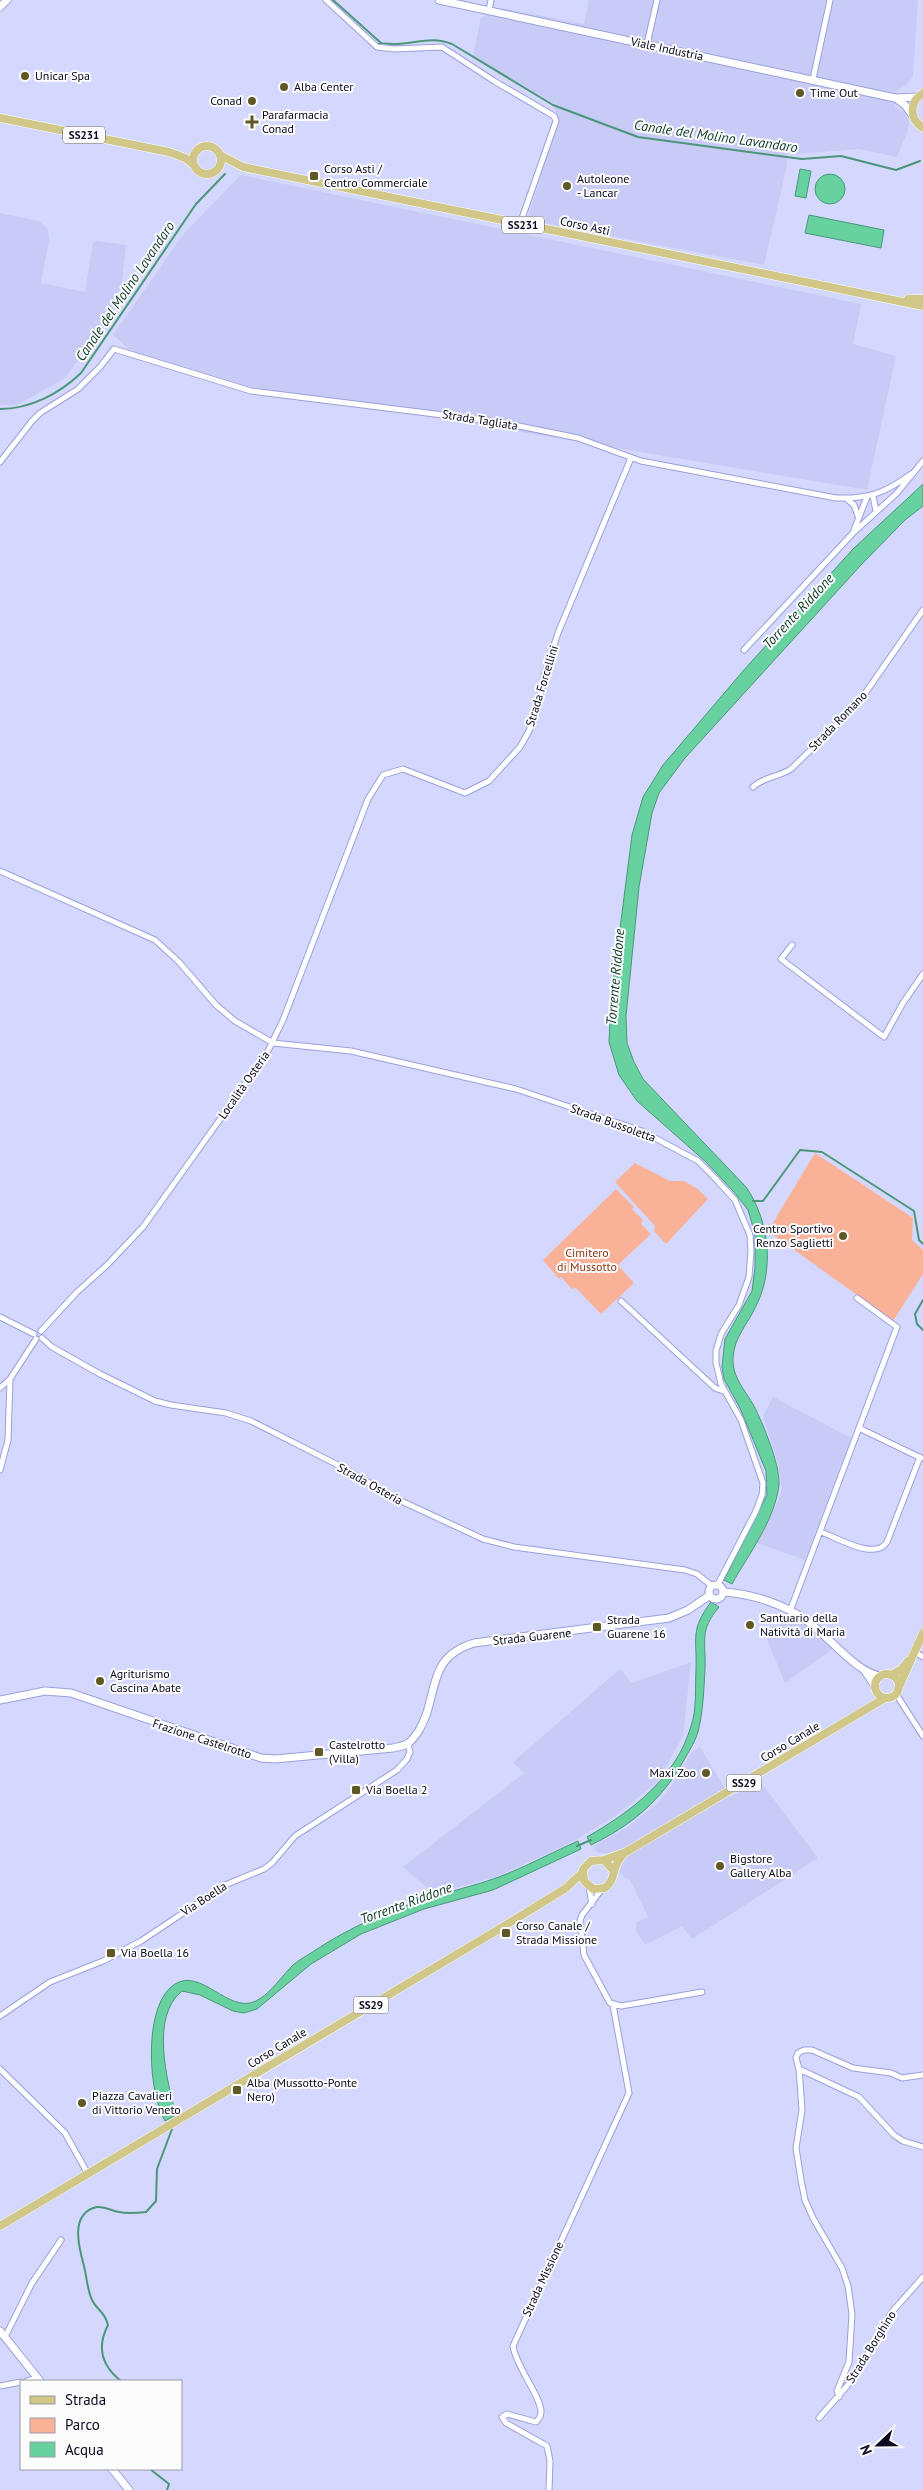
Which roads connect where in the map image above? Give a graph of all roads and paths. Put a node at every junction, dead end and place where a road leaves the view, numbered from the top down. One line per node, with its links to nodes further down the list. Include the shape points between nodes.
1 (7, 0): 7 (main road)
2 (326, 0): 22 (street, via 377,47 442,47 554,116 556,121)
3 (439, 0): 8 (main road, Viale Industria)
4 (491, 0): 8 (street)
5 (656, 0): 9 (street)
6 (830, 0): 10 (street)
7 (0, 6)
8 (488, 10): 9 (main road, Viale Industria)
9 (647, 44): 10 (main road, Viale Industria)
10 (813, 80): 12 (main road, Viale Industria)
11 (922, 94): 12 (main road, Viale Industria); 13 (main road, via 913,106)
12 (895, 98): 13 (main road)
13 (913, 116): 15 (main road)
14 (0, 118): 16 (main road, SS231)
15 (922, 128)
16 (169, 152): 17 (main road, SS231); 19 (main road, SS231, via 185,158)
17 (195, 152): 18 (main road, SS231, via 207,146 214,148); 19 (main road)
18 (220, 156): 20 (main road); 21 (main road, Corso Asti / SS231)
19 (194, 166): 20 (main road, SS231, via 205,174)
20 (218, 168): 21 (main road, Corso Asti / SS231)
21 (243, 168): 22 (main road, Corso Asti / SS231)
22 (520, 224): 23 (main road, Corso Asti / SS231)
23 (802, 282): 24 (main road, via 820,280); 25 (main road, Corso Asti / SS231)
24 (923, 299)
25 (923, 306)
26 (632, 458): 28 (street, Strada Tagliata, via 578,438 500,422 251,390 114,349 78,389 40,413); 31 (street, Strada Tagliata, via 754,484); 41 (street, Strada Forcellini, via 558,633 537,711 524,739 489,781 465,793 403,769 383,775 368,799 351,840)
27 (923, 461): 29 (street, Strada Tagliata)
28 (0, 462)
29 (911, 474): 30 (street, Strada Tagliata, via 891,489); 32 (street, Strada Tagliata, via 897,494)
30 (870, 496): 31 (street, Strada Tagliata); 32 (street); 33 (street, Strada Tagliata)
31 (846, 498): 33 (street, via 854,504)
32 (876, 511): 34 (street, Strada Tagliata)
33 (858, 519): 34 (street, Strada Tagliata)
34 (852, 533): 36 (street, Strada Tagliata)
35 (923, 610): 37 (street, Strada Romano, via 858,705 791,769)
36 (744, 650)
37 (752, 787)
38 (0, 871): 41 (street, Località Osteria, via 156,940 216,1005 235,1021)
39 (792, 944): 40 (street, via 782,959 884,1036)
40 (923, 974)
41 (273, 1043): 45 (street, Località Osteria, via 144,1227); 50 (street, Strada Bussoletta, via 351,1051 516,1090 642,1131 698,1161 735,1200 750,1235 749,1277 716,1351)
42 (857, 1298): 51 (street, via 897,1328)
43 (621, 1301): 50 (street, Strada Bussoletta, via 715,1388)
44 (0, 1317): 46 (street)
45 (42, 1331): 46 (street, via 37,1331); 47 (street)
46 (35, 1336): 47 (street); 48 (street)
47 (42, 1338): 55 (street, Strada Osteria, via 100,1374 155,1401 226,1413 250,1421 399,1500 483,1539 514,1547 686,1570)
48 (10, 1379): 49 (street); 53 (street, via 8,1440)
49 (0, 1388)
50 (723, 1391): 55 (street, Strada Bussoletta, via 741,1420 762,1473 763,1488 756,1511)
51 (861, 1429): 52 (street); 54 (street)
52 (922, 1458): 54 (street, via 882,1548 870,1550)
53 (0, 1470)
54 (821, 1532): 58 (street)
55 (715, 1585): 56 (main road, via 723,1588); 57 (main road)
56 (724, 1592): 57 (main road, via 718,1599); 58 (main road, via 742,1594)
57 (710, 1595): 71 (main road, Strada Guarene, via 670,1618 474,1643 459,1648 442,1664 423,1723)
58 (790, 1611): 62 (main road, via 808,1621)
59 (923, 1633): 60 (main road)
60 (915, 1652): 61 (street); 63 (main road, via 902,1669); 66 (main road)
61 (923, 1657)
62 (863, 1669): 64 (main road); 65 (main road)
63 (891, 1675): 64 (main road); 66 (main road, via 896,1680)
64 (881, 1676): 65 (main road, via 876,1680)
65 (875, 1688): 67 (main road); 69 (main road, Corso Canale / SS29)
66 (897, 1692): 67 (main road); 70 (street)
67 (885, 1698): 69 (main road, Corso Canale / SS29)
68 (0, 1700): 71 (main road, Frazione Castelrotto, via 45,1692 71,1693 261,1758 369,1751)
69 (862, 1712): 72 (main road, Corso Canale / SS29)
70 (923, 1736)
71 (408, 1744): 82 (street, Via Boella, via 410,1752 407,1759 396,1770 295,1836 264,1869 225,1885 141,1941 103,1962 50,1982)
72 (626, 1852): 73 (main road, Corso Canale); 74 (main road, Corso Canale)
73 (604, 1860): 74 (main road); 75 (main road, Corso Canale, via 591,1860)
74 (613, 1870): 78 (main road, Corso Canale, via 612,1881)
75 (582, 1872): 76 (main road); 77 (main road, Corso Canale / SS29)
76 (588, 1886): 77 (main road, Corso Canale / SS29); 78 (main road, Corso Canale); 79 (street)
77 (566, 1888): 87 (main road, Corso Canale / SS29)
78 (602, 1889): 79 (street, Strada Missione)
79 (592, 1904): 81 (street, Strada Missione, via 580,1920 582,1951)
80 (702, 1992): 81 (street)
81 (613, 2005): 99 (street, Strada Missione, via 629,2093 512,2346 540,2406 539,2418 531,2422 507,2414 502,2416 506,2423 547,2446)
82 (0, 2016)
83 (0, 2069): 87 (street, via 65,2133)
84 (799, 2069): 85 (street, via 798,2054 812,2050 853,2068 891,2073 902,2078); 86 (street, via 859,2097 894,2135); 95 (street, via 802,2110 796,2148 804,2193 842,2268 851,2305 849,2362 837,2391)
85 (923, 2075)
86 (923, 2146)
87 (88, 2174): 88 (main road, Corso Canale / SS29)
88 (0, 2226)
89 (61, 2240): 91 (street)
90 (923, 2277): 95 (street, Strada Borghino, via 891,2313)
91 (2, 2334): 92 (main road)
92 (39, 2380)
93 (20, 2382): 94 (street)
94 (0, 2386)
95 (839, 2397): 96 (street, Strada Borghino)
96 (819, 2418)
97 (113, 2470): 98 (main road)
98 (129, 2490)
99 (549, 2490)

